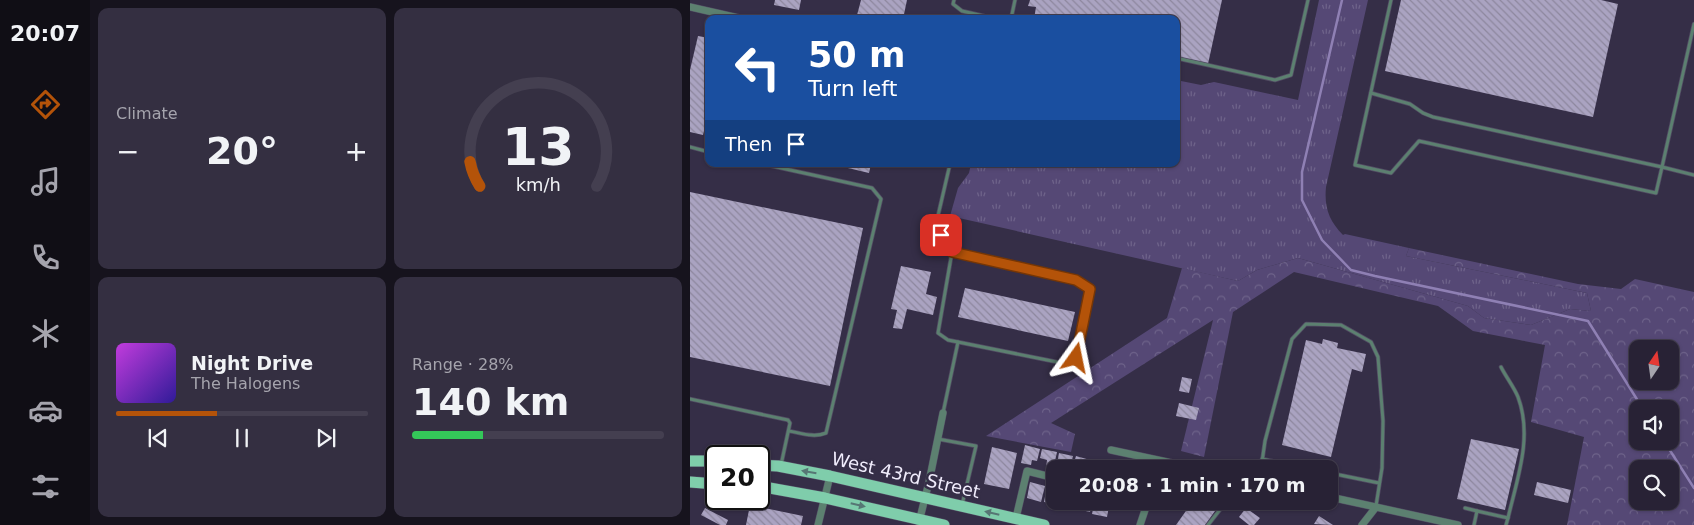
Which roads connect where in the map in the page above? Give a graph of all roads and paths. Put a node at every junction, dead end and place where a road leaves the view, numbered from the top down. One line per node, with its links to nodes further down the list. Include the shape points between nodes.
1 (954, 0): 7 (lane, via 953,4 962,11)
2 (1015, 0): 8 (lane)
3 (1308, 0): 10 (lane, via 1291,75 1275,80)
4 (1391, 0): 11 (lane)
5 (690, 7): 6 (street)
6 (725, 15)
7 (977, 15)
8 (1012, 15)
9 (1694, 24): 16 (lane)
10 (1180, 59)
11 (1371, 93): 16 (lane, via 1410,104 1433,117); 16 (lane, via 1355,165 1391,173 1419,141 1656,193)
12 (690, 147): 13 (lane)
13 (705, 151)
14 (777, 167): 23 (lane, via 872,188 881,199 826,433 813,436)
15 (949, 167): 18 (lane, via 937,220 941,235)
16 (1662, 167): 17 (lane)
17 (1694, 175)
18 (952, 252): 19 (lane, via 938,333); 19 (lane, via 1076,280 1090,289 1076,358 1067,364)
19 (958, 342): 22 (lane)
20 (1501, 367): 50 (lane, via 1518,396 1525,434)
21 (690, 399): 23 (lane, via 788,420)
22 (943, 413): 24 (street)
23 (789, 431): 32 (lane)
24 (938, 439): 40 (street); 43 (lane, via 976,446)
25 (1111, 450): 27 (street)
26 (1262, 459): 28 (lane); 38 (lane, via 1292,339 1306,324 1341,324 1371,342 1378,357 1383,422)
27 (1158, 460)
28 (1267, 460)
29 (690, 461): 30 (main road)
30 (705, 461)
31 (770, 466): 32 (main road, West 43rd Street)
32 (781, 467): 34 (main road, West 43rd Street, one-way to 32)
33 (1338, 475): 38 (lane)
34 (830, 476): 40 (main road, West 43rd Street); 41 (street)
35 (1046, 476): 49 (street, via 1026,471)
36 (690, 482): 37 (main road)
37 (705, 483)
38 (1379, 483): 44 (lane)
39 (770, 488): 41 (main road)
40 (926, 497): 43 (main road, West 43rd Street); 51 (street)
41 (825, 498): 51 (main road, one-way to 51); 52 (street)
42 (1338, 499): 44 (street)
43 (962, 506): 49 (main road, West 43rd Street, one-way to 43)
44 (1376, 507): 57 (street); 58 (street)
45 (1465, 508): 48 (lane)
46 (1145, 510): 55 (street)
47 (1220, 510): 56 (lane)
48 (1477, 511): 50 (lane); 59 (lane)
49 (1016, 518): 54 (main road, West 43rd Street)
50 (1508, 518): 60 (lane)
51 (919, 522): 53 (main road)
52 (818, 525)
53 (944, 525)
54 (1044, 525)
55 (1140, 525)
56 (1208, 525)
57 (1362, 525)
58 (1458, 525)
59 (1474, 525)
60 (1506, 525)

